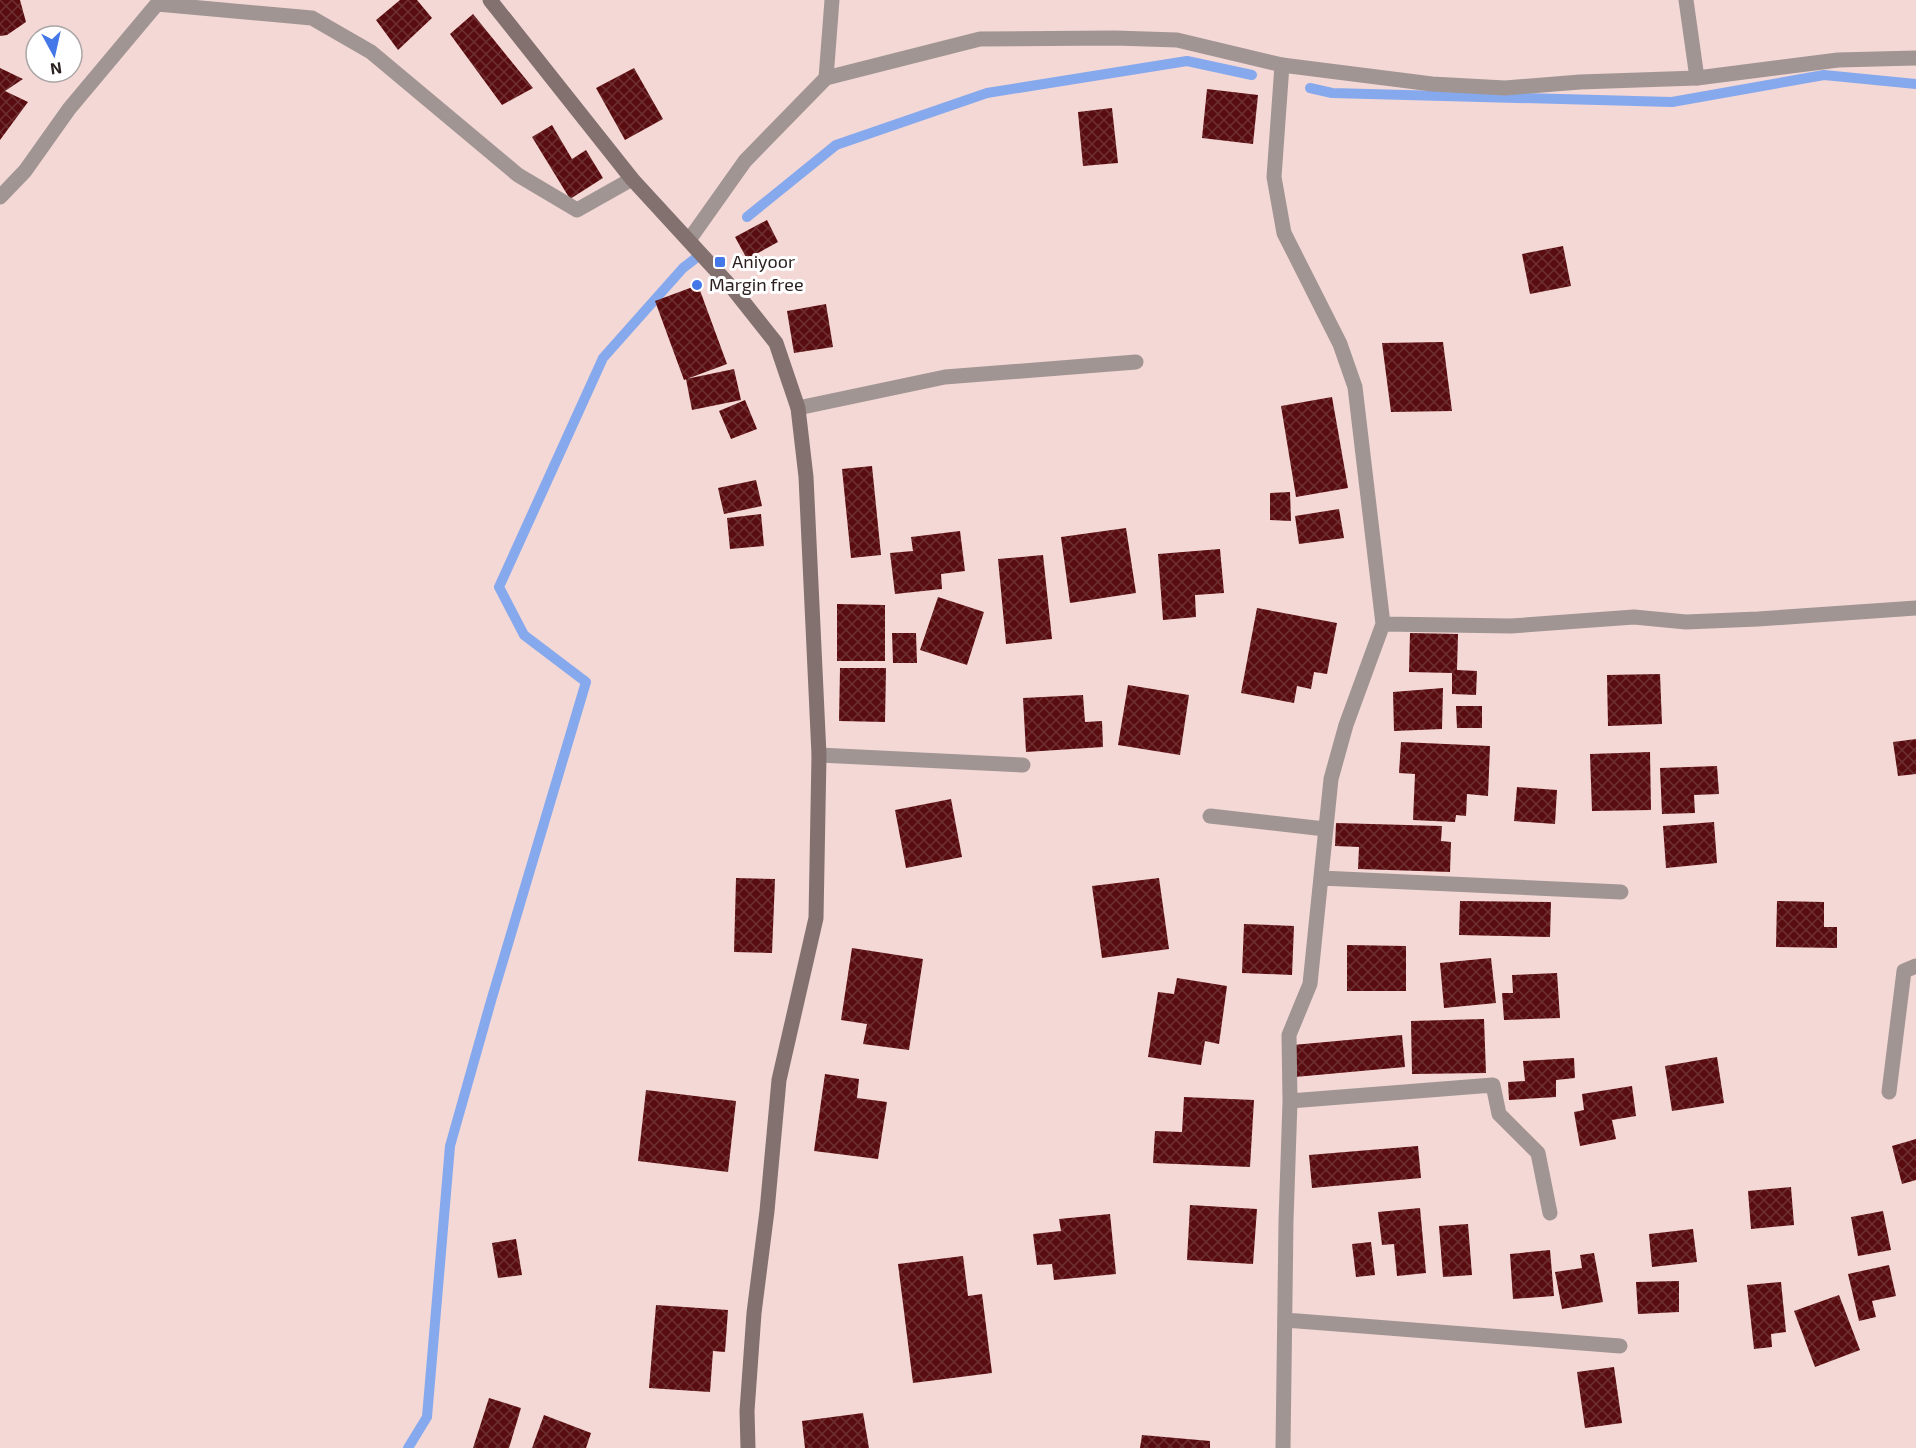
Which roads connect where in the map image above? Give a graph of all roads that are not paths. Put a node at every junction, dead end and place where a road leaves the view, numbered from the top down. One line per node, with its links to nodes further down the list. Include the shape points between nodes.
1 (490, 0): 9 (main road)
2 (832, 0): 7 (street)
3 (1686, 0): 8 (street)
4 (154, 2): 9 (street, via 312,18 371,52 518,175 577,210); 10 (street, via 25,171)
5 (1916, 58): 8 (street, via 1838,60)
6 (1282, 65): 7 (street, via 1177,40 980,39); 8 (street, via 1432,84 1505,88); 15 (street, via 1274,177 1284,233 1340,344 1355,387)
7 (826, 78): 11 (street, via 745,161)
8 (1697, 78)
9 (632, 179): 11 (main road)
10 (0, 197)
11 (689, 240): 13 (main road, via 776,343)
12 (1136, 362): 13 (street, via 945,376)
13 (798, 408): 16 (main road, via 806,477)
14 (1916, 608): 15 (street, via 1686,622 1634,617 1511,626)
15 (1383, 624): 19 (street, via 1346,725 1331,779)
16 (819, 755): 17 (street); 28 (main road, via 816,918 779,1080 754,1313)
17 (1023, 765)
18 (1210, 816): 19 (street)
19 (1325, 830): 20 (street)
20 (1321, 878): 21 (street); 24 (street, via 1310,984 1289,1035)
21 (1621, 892)
22 (1916, 966): 23 (street, via 1904,971)
23 (1889, 1092)
24 (1290, 1101): 25 (street, via 1493,1085 1499,1114 1538,1153); 26 (street)
25 (1550, 1213)
26 (1285, 1320): 27 (street); 29 (street)
27 (1620, 1346)
28 (748, 1448)
29 (1283, 1448)

